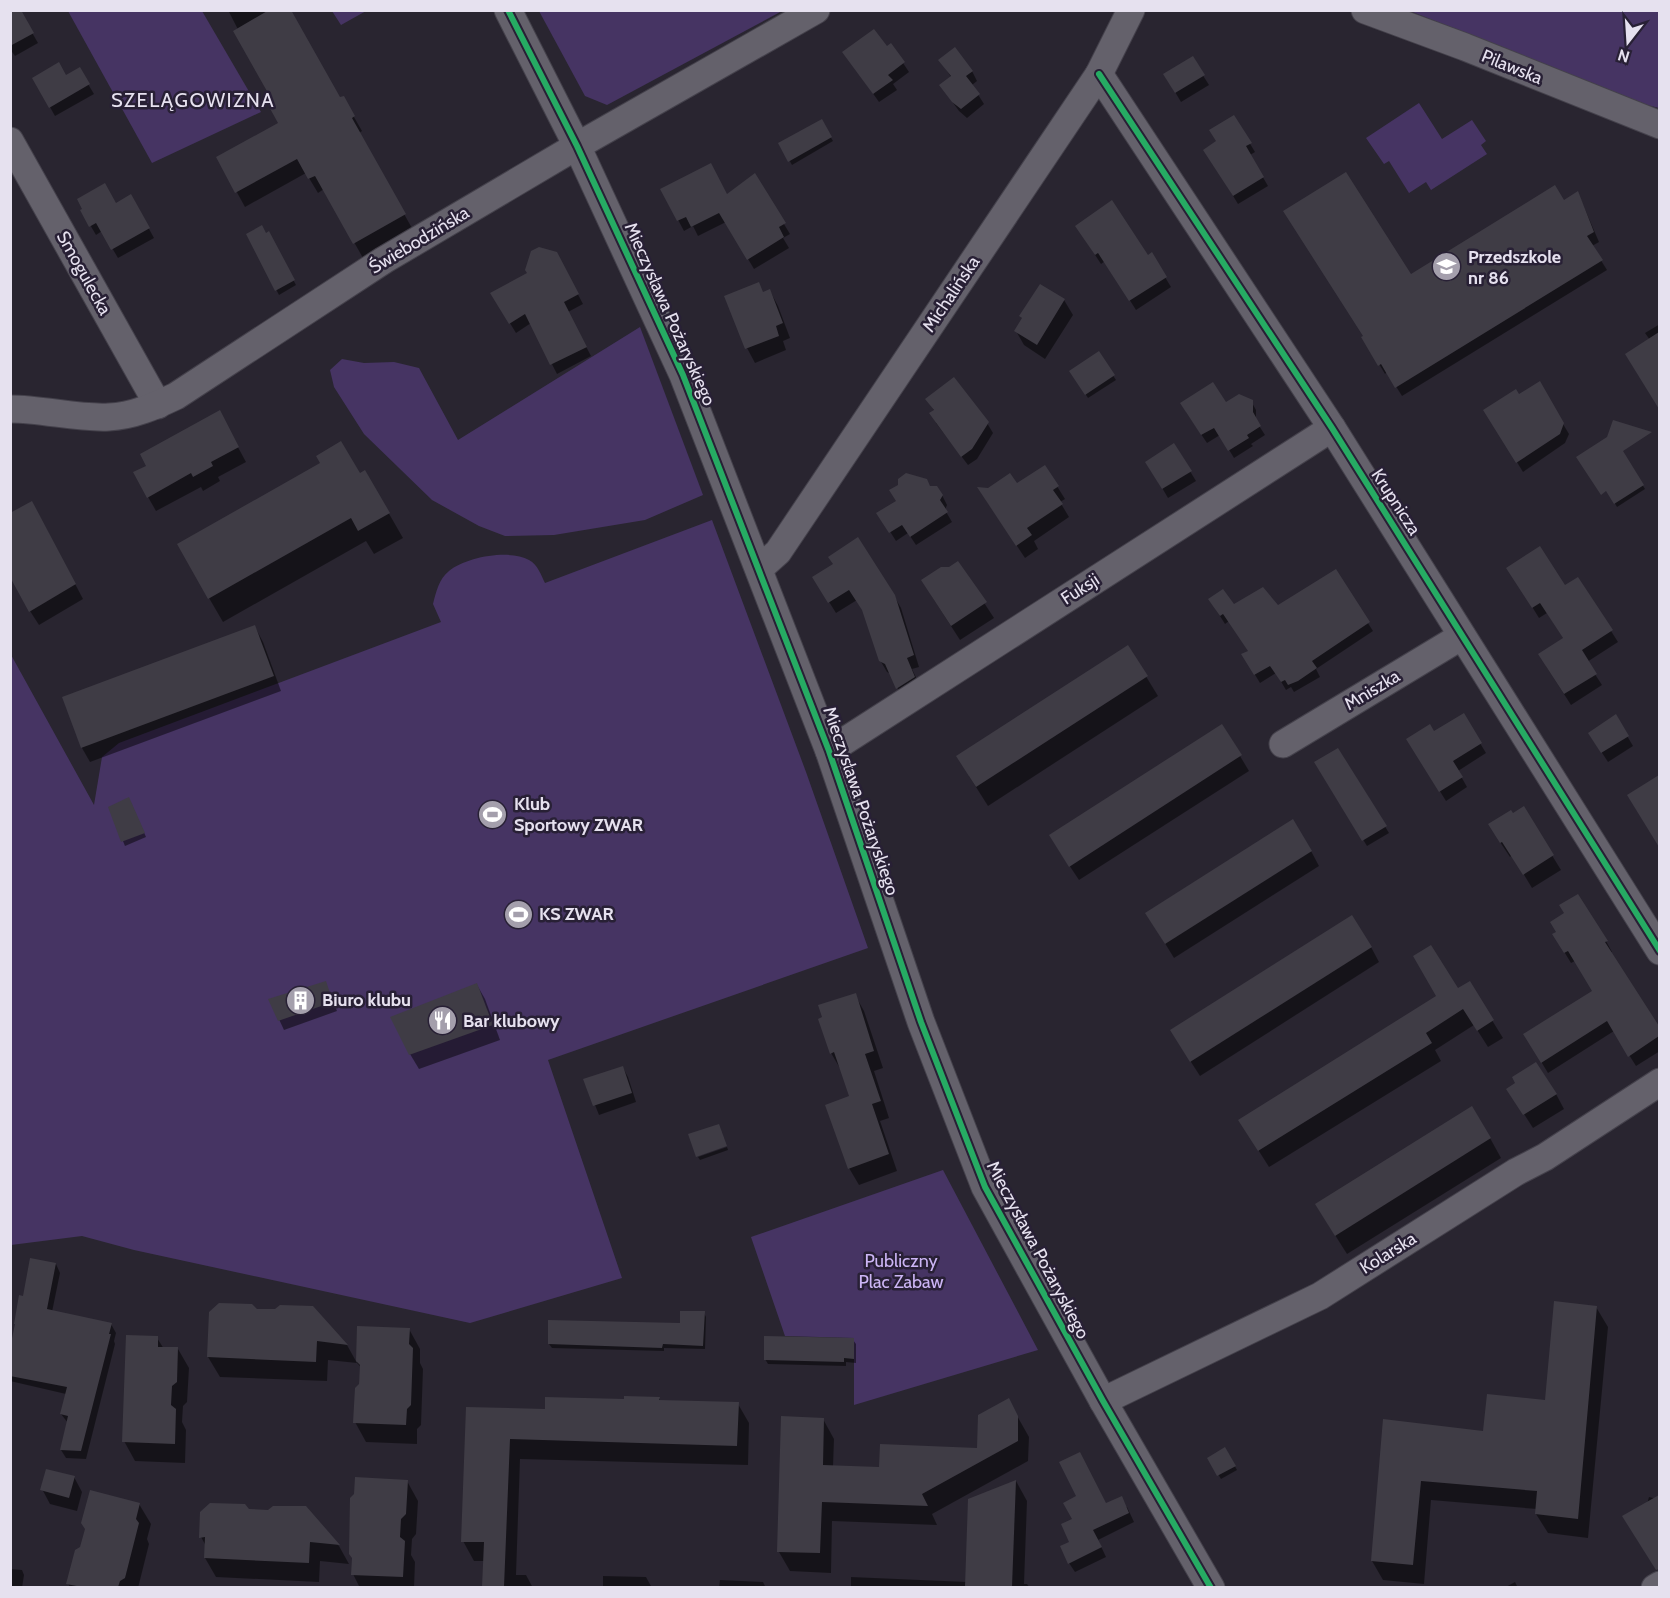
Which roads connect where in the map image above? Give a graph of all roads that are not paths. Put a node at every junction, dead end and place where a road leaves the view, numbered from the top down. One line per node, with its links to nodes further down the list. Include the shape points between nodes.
1 (508, 10): 8 (street, Mieczysława Pożaryskiego)
2 (816, 10): 8 (street, Świebodzińska)
3 (1131, 10): 5 (street, Michalińska)
4 (1365, 10): 6 (street, Pilawska)
5 (1099, 74): 11 (street, Krupnicza); 12 (street, Michalińska, via 778,552)
6 (1659, 125)
7 (10, 141): 9 (street, Smogulecka)
8 (577, 146): 9 (street, Świebodzińska, via 384,260); 12 (street, Mieczysława Pożaryskiego, via 682,375)
9 (158, 405): 10 (street, Świebodzińska, via 108,417)
10 (10, 409)
11 (1332, 428): 13 (street, Krupnicza); 15 (street, Fuksji)
12 (759, 569): 15 (street, Mieczysława Pożaryskiego)
13 (1462, 636): 14 (street, Mniszka); 16 (street, Krupnicza)
14 (1283, 744)
15 (829, 751): 18 (street, Mieczysława Pożaryskiego, via 921,1022 984,1187)
16 (1659, 951)
17 (1659, 1082): 18 (street, Kolarska, via 1320,1296)
18 (1103, 1401): 20 (street, Mieczysława Pożaryskiego)
19 (1659, 1585): 21 (street)
20 (1210, 1587)
21 (1655, 1587)

